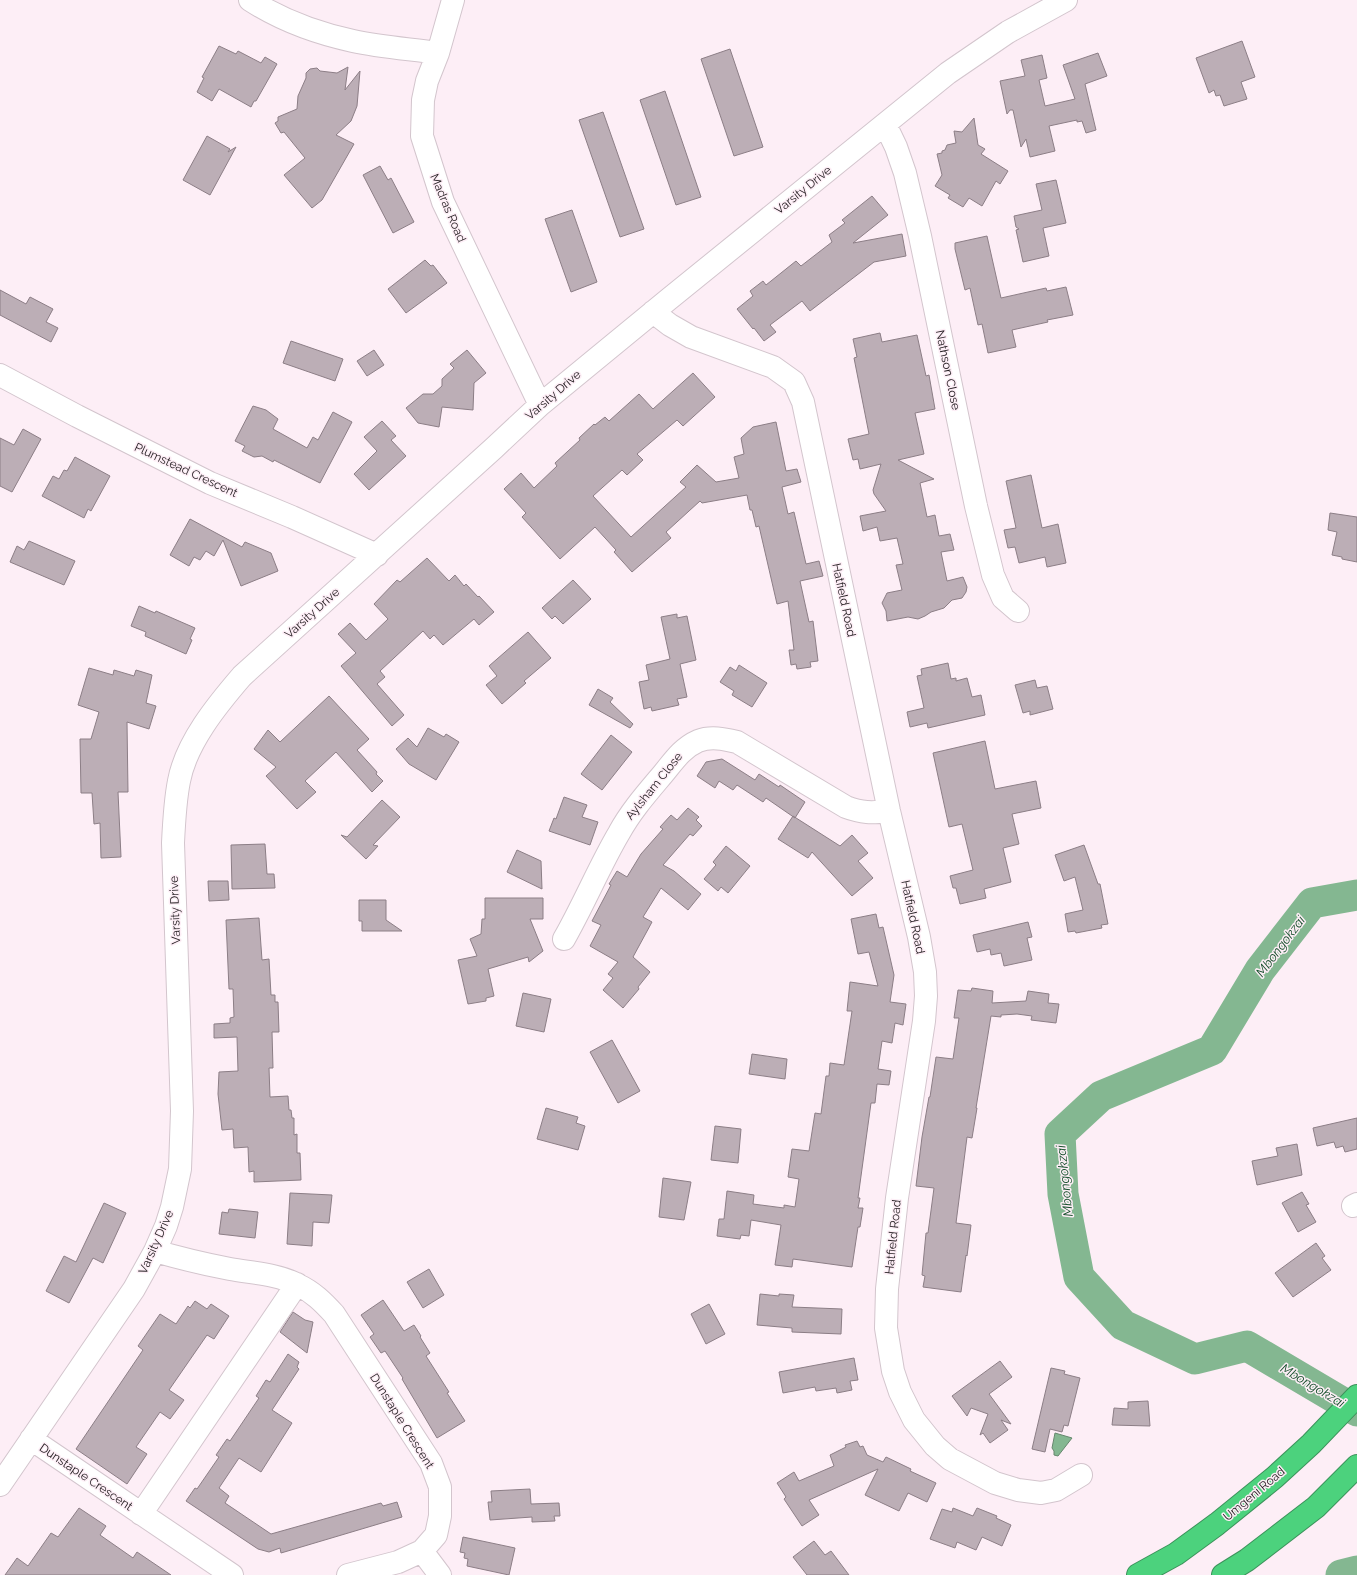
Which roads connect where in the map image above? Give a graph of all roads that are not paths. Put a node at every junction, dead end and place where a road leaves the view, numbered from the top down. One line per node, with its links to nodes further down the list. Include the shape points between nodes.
1 (250, 0): 4 (street, via 284,19 353,41)
2 (453, 0): 4 (street, Madras Road)
3 (1066, 0): 5 (street, Varsity Drive, via 990,44)
4 (438, 53): 8 (street, Madras Road, via 423,100 423,141 443,202)
5 (885, 124): 6 (street, Varsity Drive); 10 (street, Nathson Close, via 905,173 993,575 1003,598)
6 (653, 312): 8 (street, Varsity Drive); 11 (street, Hatfield Road, via 691,337 773,367 794,382 799,390)
7 (0, 375): 9 (street, Plumstead Crescent, via 210,483 292,516)
8 (540, 405): 9 (street, Varsity Drive)
9 (377, 555): 13 (street, Varsity Drive, via 242,676 210,717 183,767 179,780 173,843 182,1111 180,1168 172,1207)
10 (1018, 611)
11 (889, 811): 12 (street, Aylsham Close, via 859,812 737,742 717,738 698,741 681,752 635,808 618,834); 18 (street, Hatfield Road, via 919,938 926,996 887,1289 886,1328 893,1371 914,1420 935,1446 950,1459 995,1483 1041,1493 1056,1490)
12 (564, 939)
13 (155, 1251): 14 (street, Dunstaple Crescent, via 276,1277); 16 (street, Varsity Drive, via 134,1289)
14 (297, 1284): 20 (street, Dunstaple Crescent); 21 (street, Dunstaple Crescent, via 312,1292 334,1314 431,1463 440,1487 440,1516 436,1535)
15 (1356, 1398): 25 (highway, Umgeni Road, via 1275,1477 1176,1554)
16 (31, 1439): 19 (street, Varsity Drive); 20 (street, Dunstaple Crescent)
17 (1357, 1466): 26 (highway, via 1316,1507 1247,1560)
18 (1081, 1475)
19 (0, 1485)
20 (141, 1514): 22 (street, Dunstaple Crescent)
21 (422, 1551): 23 (street, Dunstaple Crescent, via 398,1562); 24 (street)
22 (232, 1575)
23 (348, 1575)
24 (440, 1575)
25 (1138, 1575)
26 (1223, 1575)

